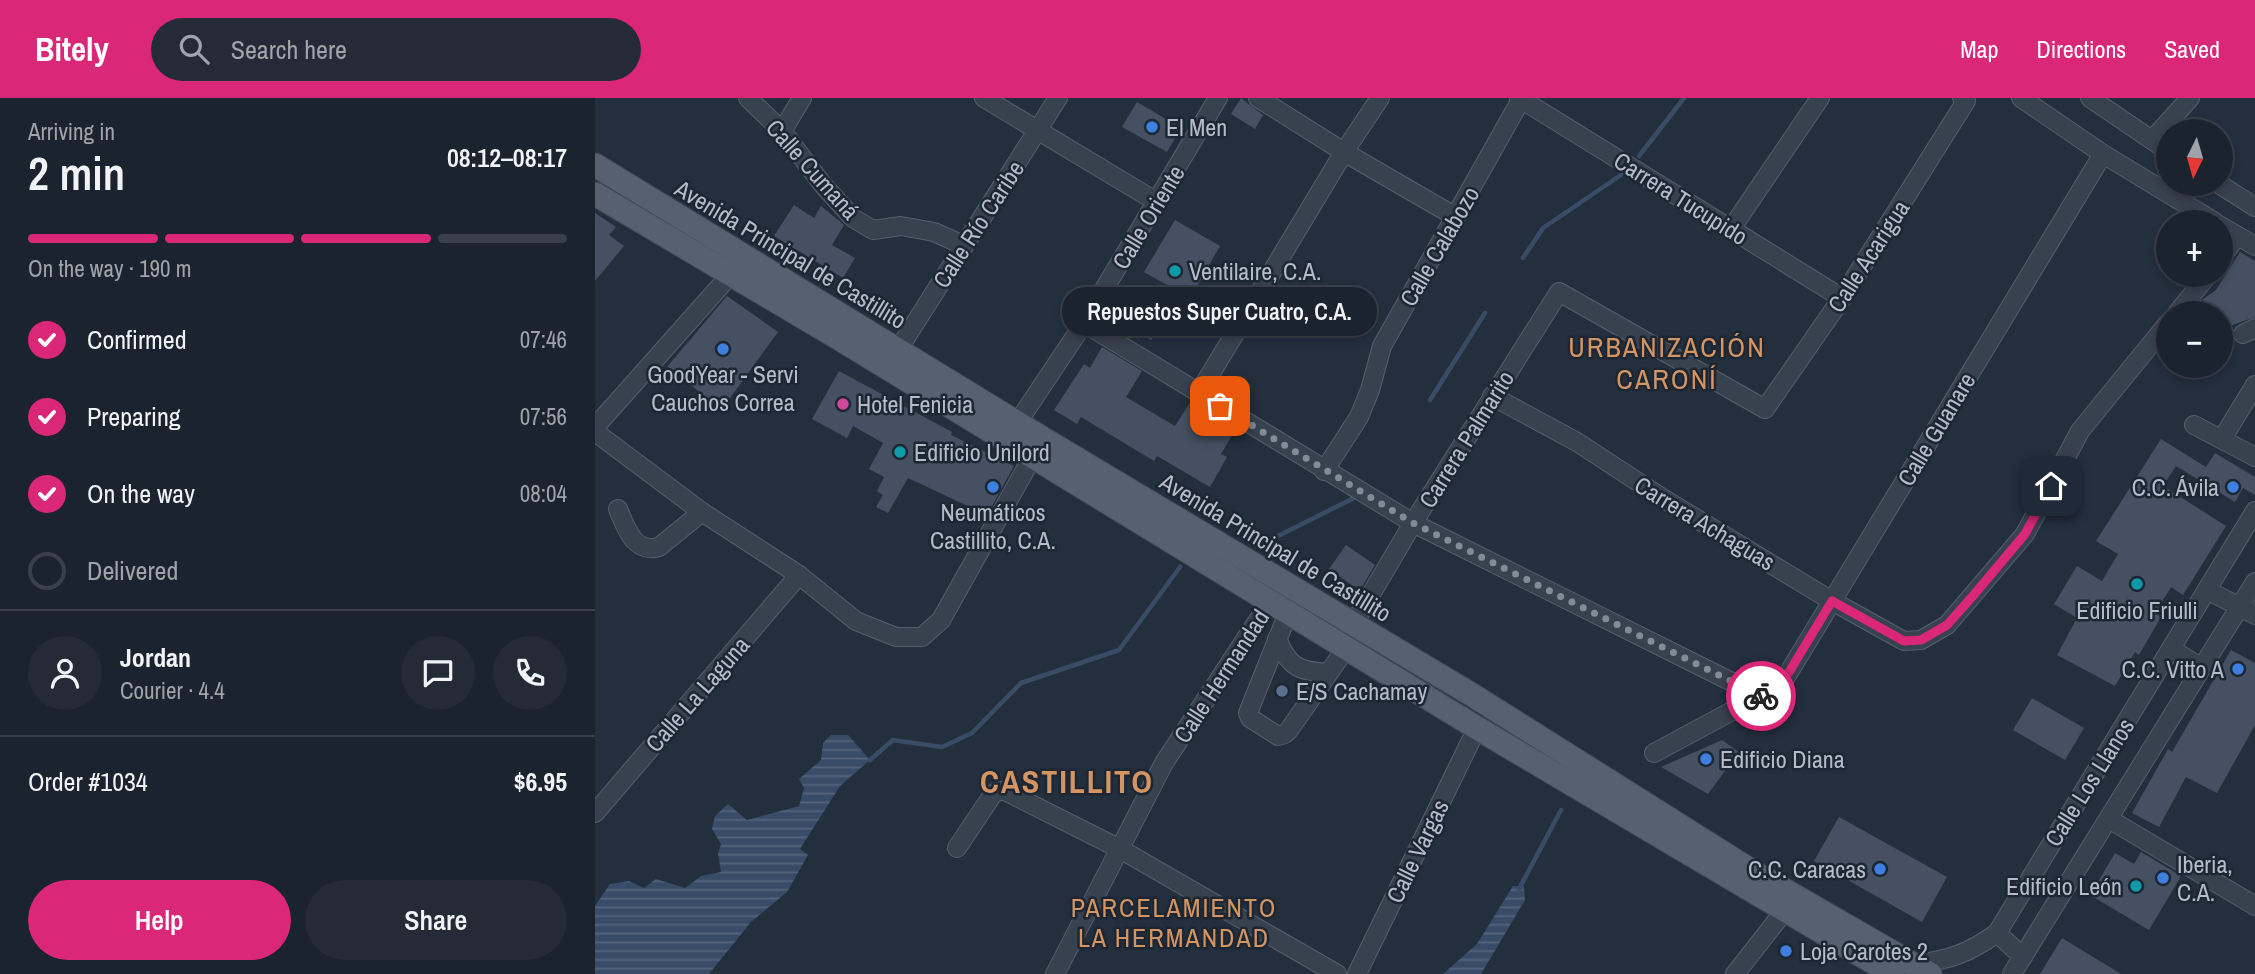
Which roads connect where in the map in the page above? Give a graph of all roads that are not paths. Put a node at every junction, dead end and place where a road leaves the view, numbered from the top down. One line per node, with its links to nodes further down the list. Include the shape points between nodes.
1 (748, 98): 14 (street, Calle Cumaná)
2 (802, 98): 14 (street)
3 (984, 98): 15 (street)
4 (1058, 98): 15 (street, Calle Río Caribe)
5 (1218, 98): 23 (street, Calle Oriente)
6 (1258, 98): 18 (street)
7 (1380, 98): 18 (street)
8 (1521, 98): 26 (street, Calle Calabozo); 27 (street, Carrera Tucupido)
9 (1820, 98): 27 (street)
10 (2021, 98): 19 (street)
11 (2090, 98): 16 (street)
12 (2190, 98): 16 (street)
13 (1964, 99): 36 (street, Calle Acarigua)
14 (782, 131): 31 (street, Calle Cumaná, via 853,218 873,230 901,226 935,232)
15 (1039, 131): 23 (street); 31 (street, Calle Río Caribe)
16 (2152, 140): 17 (street)
17 (2156, 143)
18 (1344, 152): 26 (street); 42 (street)
19 (2103, 154): 25 (street); 59 (street, Calle Guanare)
20 (595, 164): 33 (main road, Avenida Principal de Castillito)
21 (2233, 193): 24 (street)
22 (595, 194): 34 (main road, Avenida Principal de Castillito)
23 (1157, 202): 38 (street, Calle Oriente)
24 (2255, 207)
25 (2195, 210)
26 (1457, 217): 51 (street, Calle Calabozo, via 1382,346 1359,417)
27 (1731, 229): 36 (street, Carrera Tucupido)
28 (2233, 234): 29 (street)
29 (2237, 236): 30 (street); 32 (street)
30 (2233, 242)
31 (964, 245): 40 (street, Calle Río Caribe)
32 (2255, 246)
33 (746, 257): 34 (street); 40 (main road, Avenida Principal de Castillito)
34 (730, 275): 46 (street); 47 (main road, Avenida Principal de Castillito)
35 (2199, 287): 37 (street)
36 (1842, 298): 44 (street, Calle Acarigua)
37 (2187, 301)
38 (1084, 324): 42 (street); 47 (street, Calle Oriente)
39 (2156, 338): 59 (street, Carrera Achaguas, via 2080,431 2025,534 1947,625 1921,640 1904,641)
40 (898, 350): 47 (main road, Avenida Principal de Castillito)
41 (2255, 385): 48 (street)
42 (1199, 393): 51 (street)
43 (1492, 396): 44 (street, Carrera Palmarito, via 1559,292); 55 (street, Carrera Palmarito); 59 (street, Carrera Achaguas, via 1577,442)
44 (1765, 409)
45 (2194, 425): 48 (street)
46 (595, 429): 54 (street)
47 (1012, 431): 49 (main road, Avenida Principal de Castillito); 62 (main road, Avenida Principal de Castillito)
48 (2222, 439): 50 (street)
49 (1033, 457): 56 (street, via 941,620 922,637 896,637 856,621); 60 (main road, Avenida Principal de Castillito)
50 (2255, 457)
51 (1324, 471): 55 (street)
52 (618, 509): 54 (street, via 631,536 650,550)
53 (2255, 511): 58 (street, Calle Los Llanos)
54 (702, 512): 56 (street)
55 (1413, 523): 62 (street, Carrera Palmarito); 68 (street)
56 (799, 575): 71 (street, Calle La Laguna)
57 (2255, 582): 61 (street, Calle Los Llanos)
58 (2207, 590): 61 (street); 65 (street, Calle Los Llanos)
59 (1832, 601): 68 (street, Calle Guanare, via 1786,677)
60 (1279, 607): 63 (street); 64 (main road, Avenida Principal de Castillito); 74 (street, Calle Hermandad, via 1164,763)
61 (2247, 611): 66 (street, Calle Los Llanos)
62 (1354, 624): 79 (main road, Avenida Principal de Castillito, via 1755,873)
63 (1277, 639): 67 (street, via 1285,657 1297,668); 67 (street, via 1249,707 1250,718 1278,736 1285,734)
64 (1346, 649): 67 (street); 69 (main road, Avenida Principal de Castillito)
65 (2171, 649): 66 (street); 77 (street, Calle Los Llanos)
66 (2202, 668): 72 (street, Calle Los Llanos)
67 (1328, 673)
68 (1760, 696): 70 (street, Calle Guanare)
69 (1477, 728): 76 (main road, Avenida Principal de Castillito); 82 (street, Calle Vargas)
70 (1654, 753)
71 (595, 813)
72 (2109, 819): 75 (street); 78 (street, Calle Los Llanos)
73 (957, 848): 74 (street, via 999,791)
74 (1120, 849): 80 (street, Calle Hermandad); 81 (street)
75 (2255, 906)
76 (1786, 909): 83 (street); 84 (main road, Avenida Principal de Castillito)
77 (1997, 933): 78 (street); 79 (street, Calle Los Llanos, via 1974,949)
78 (2023, 957): 85 (street, Calle Los Llanos)
79 (1922, 969)
80 (1055, 974)
81 (1337, 974)
82 (1357, 974)
83 (1735, 974)
84 (1893, 974)
85 (2012, 974)

